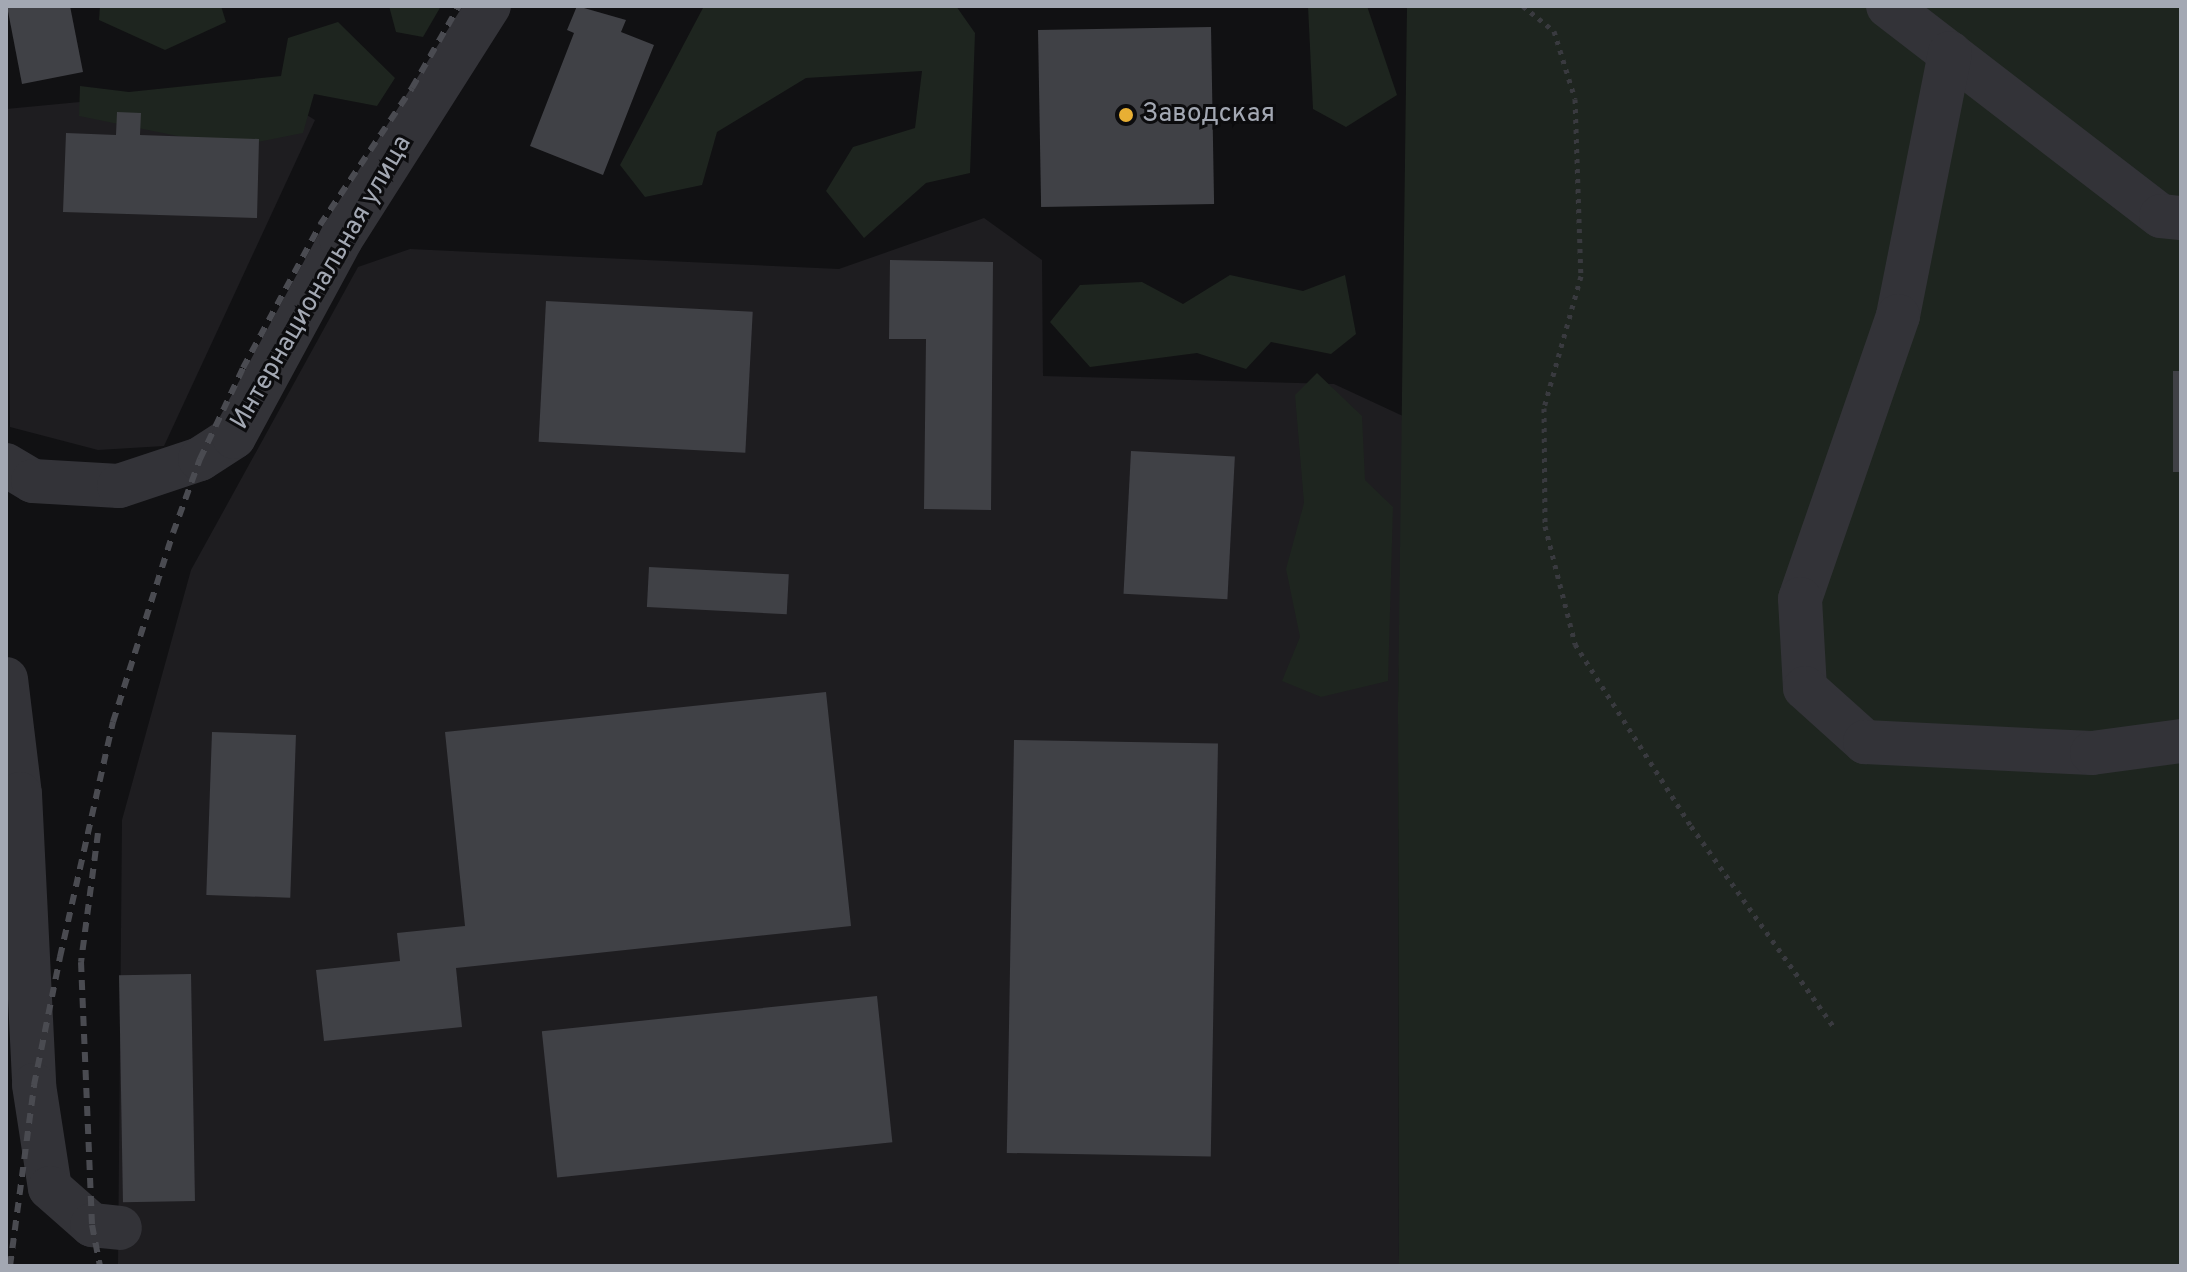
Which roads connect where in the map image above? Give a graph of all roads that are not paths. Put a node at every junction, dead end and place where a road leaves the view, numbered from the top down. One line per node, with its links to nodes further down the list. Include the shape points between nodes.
1 (489, 6): 5 (street, Интернациональная улица, via 341,239 234,437 200,459 119,486 33,481)
2 (1888, 6): 3 (street)
3 (1950, 53): 4 (street, via 2161,216); 7 (street, via 1898,316 1800,599 1805,688 1865,742 2092,753)
4 (2181, 218)
5 (6, 465)
6 (6, 679): 8 (street, via 20,794 34,1085 50,1188 92,1225)
7 (2181, 741)
8 (120, 1228)

